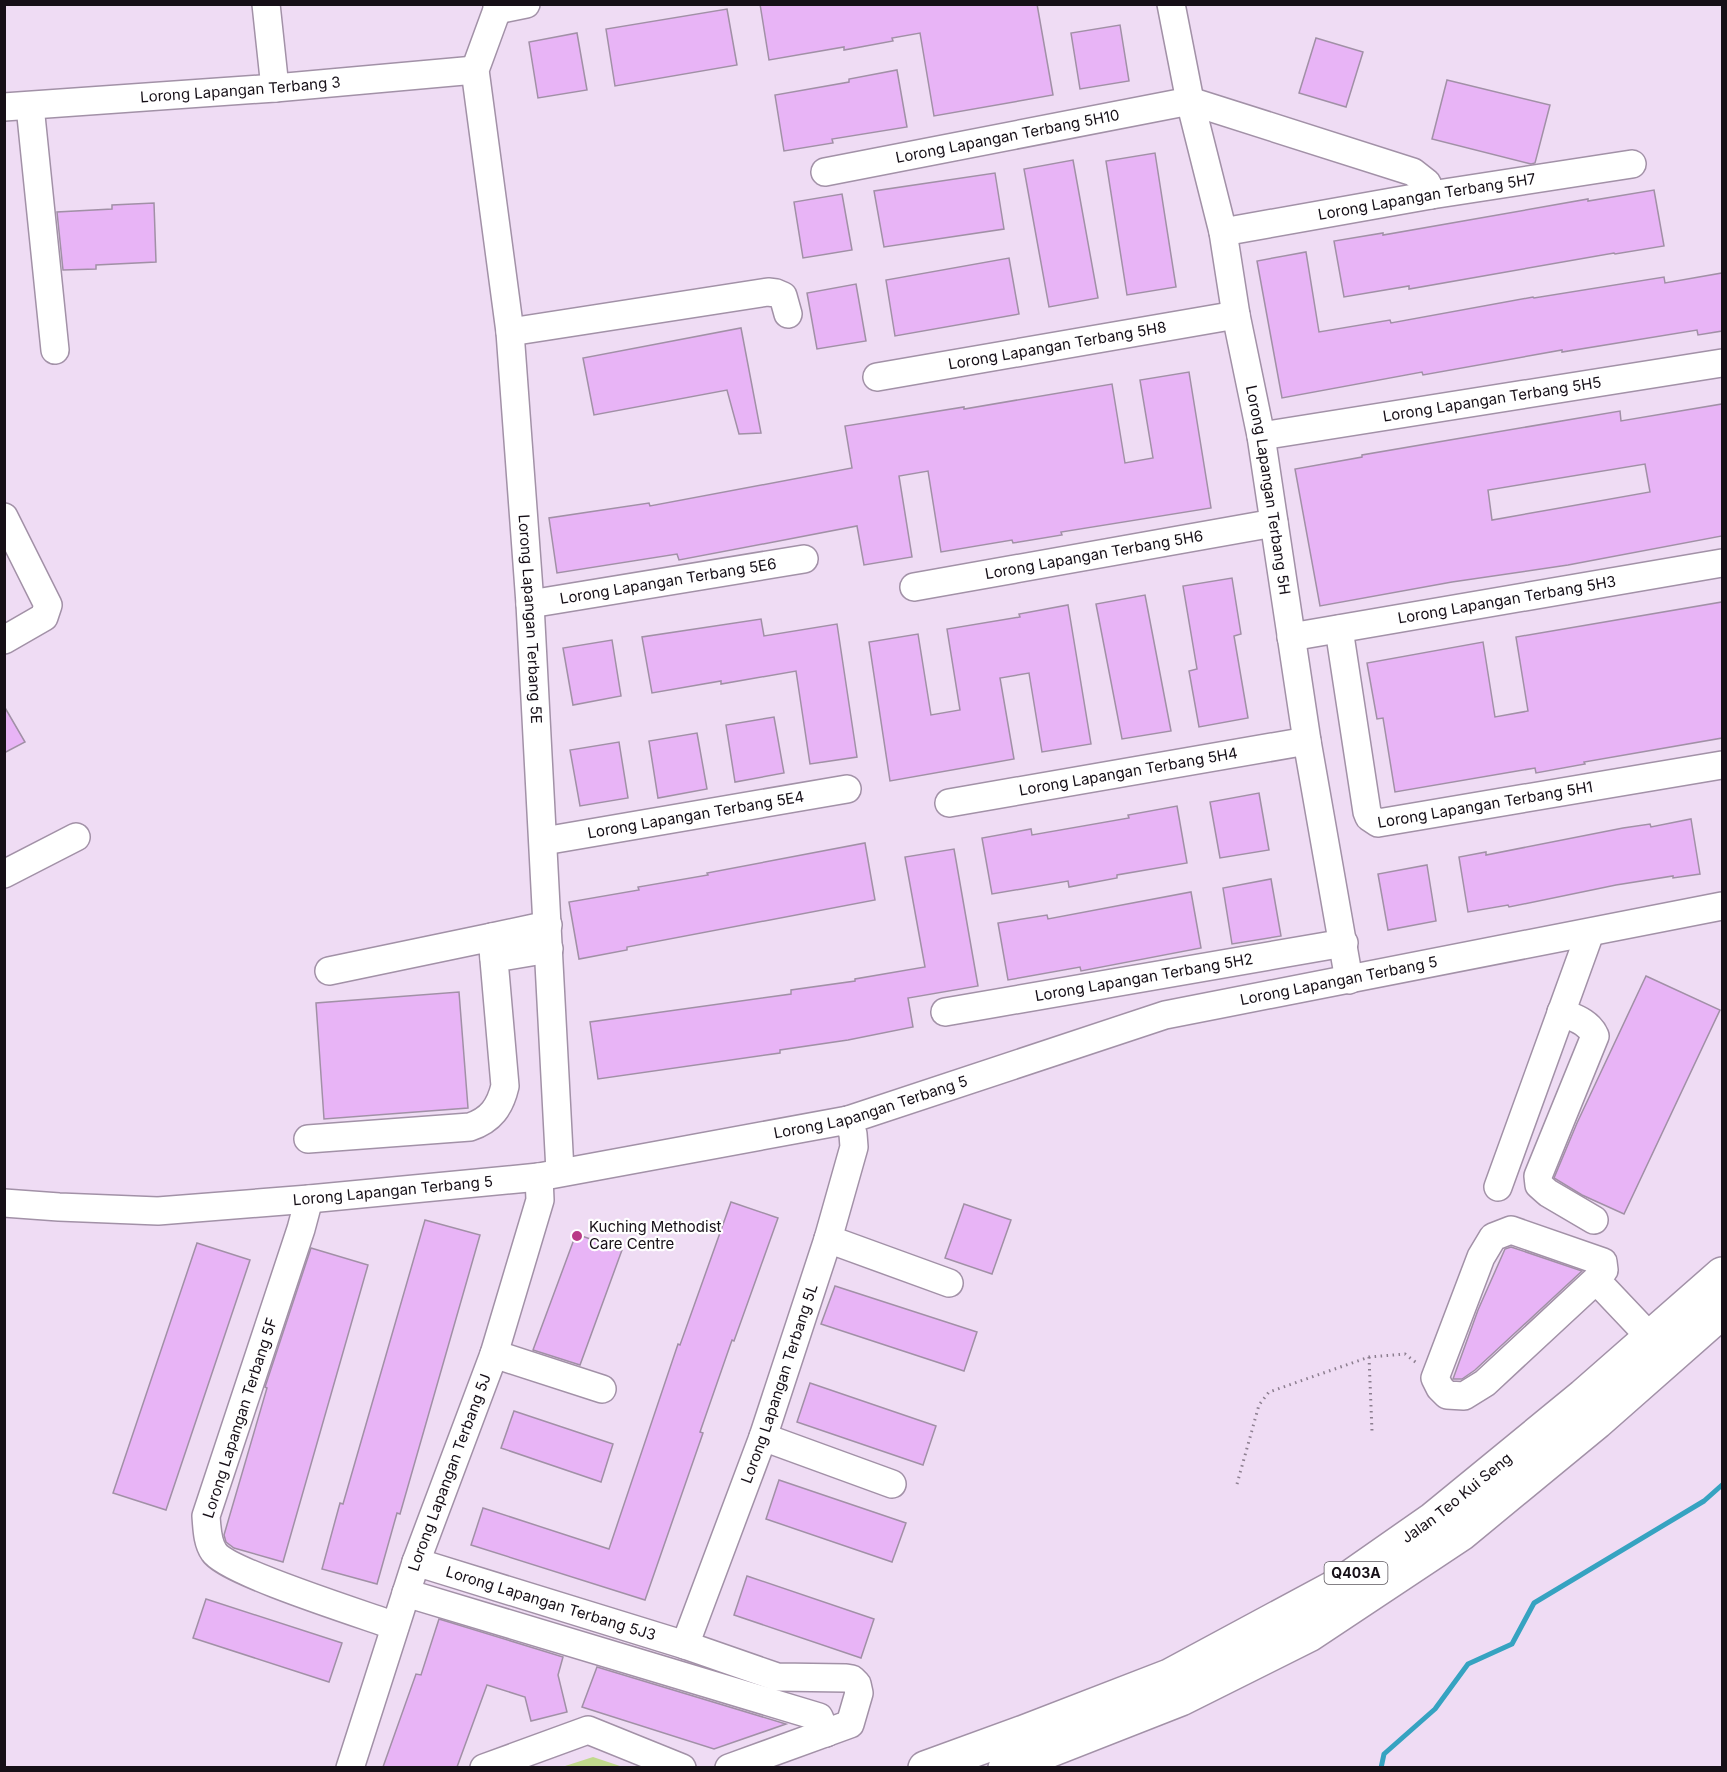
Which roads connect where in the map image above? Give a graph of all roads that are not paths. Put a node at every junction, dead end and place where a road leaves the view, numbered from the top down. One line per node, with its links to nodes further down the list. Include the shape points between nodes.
1 (266, 4): 6 (street)
2 (526, 4): 4 (street)
3 (1171, 4): 7 (street, Lorong Lapangan Terbang 5H)
4 (497, 7): 5 (street)
5 (475, 70): 6 (street, Lorong Lapangan Terbang 3); 15 (street, Lorong Lapangan Terbang 5E)
6 (275, 88): 8 (street, Lorong Lapangan Terbang 3)
7 (1190, 101): 10 (street, Lorong Lapangan Terbang 5H10); 11 (street, via 1413,172 1426,183); 12 (street, Lorong Lapangan Terbang 5H)
8 (17, 106): 16 (street)
9 (1632, 164): 11 (street, Lorong Lapangan Terbang 5H7)
10 (825, 172)
11 (1431, 195): 12 (street, Lorong Lapangan Terbang 5H7)
12 (1223, 232): 14 (street, Lorong Lapangan Terbang 5H)
13 (788, 314): 15 (street, via 783,296 768,292)
14 (1236, 315): 18 (street, Lorong Lapangan Terbang 5H8); 19 (street, Lorong Lapangan Terbang 5H)
15 (510, 332): 25 (street, Lorong Lapangan Terbang 5E)
16 (55, 350)
17 (1722, 363): 19 (street, Lorong Lapangan Terbang 5H5)
18 (877, 376)
19 (1261, 436): 21 (street, Lorong Lapangan Terbang 5H)
20 (4, 517): 28 (street, via 48,605 39,621)
21 (1274, 523): 24 (street, Lorong Lapangan Terbang 5H6); 27 (street, Lorong Lapangan Terbang 5H)
22 (804, 559): 25 (street, Lorong Lapangan Terbang 5E6)
23 (1722, 563): 26 (street, Lorong Lapangan Terbang 5H3)
24 (914, 587)
25 (530, 604): 34 (street, Lorong Lapangan Terbang 5E)
26 (1340, 629): 27 (street, Lorong Lapangan Terbang 5H3); 30 (street, Lorong Lapangan Terbang 5H1, via 1367,812 1378,824)
27 (1291, 637): 29 (street, Lorong Lapangan Terbang 5H)
28 (4, 640)
29 (1307, 741): 32 (street, Lorong Lapangan Terbang 5H4); 39 (street, Lorong Lapangan Terbang 5H)
30 (1722, 765)
31 (848, 789): 34 (street, Lorong Lapangan Terbang 5E4)
32 (949, 804)
33 (76, 837): 35 (street)
34 (544, 841): 38 (street, Lorong Lapangan Terbang 5E)
35 (4, 874)
36 (1722, 906): 37 (street, Lorong Lapangan Terbang 5)
37 (1590, 933): 42 (street, Lorong Lapangan Terbang 5); 44 (street)
38 (549, 937): 40 (street); 47 (street, Lorong Lapangan Terbang 5E)
39 (1344, 944): 42 (street, Lorong Lapangan Terbang 5H); 43 (street, Lorong Lapangan Terbang 5H2)
40 (493, 948): 41 (street); 46 (street, via 505,1086 502,1100 489,1118 470,1127)
41 (329, 971)
42 (1349, 980): 45 (street, Lorong Lapangan Terbang 5, via 1165,1015)
43 (945, 1012)
44 (1561, 1012): 48 (street); 51 (street, via 1585,1023 1595,1036 1538,1176 1539,1185)
45 (848, 1120): 47 (street, Lorong Lapangan Terbang 5); 52 (street, Lorong Lapangan Terbang 5L, via 854,1147)
46 (308, 1139)
47 (550, 1174): 49 (street, Lorong Lapangan Terbang 5); 58 (street, Lorong Lapangan Terbang 5J)
48 (1498, 1187)
49 (309, 1199): 50 (street, Lorong Lapangan Terbang 5, via 158,1211); 64 (street, Lorong Lapangan Terbang 5F, via 206,1516 208,1536 214,1553 238,1569)
50 (4, 1203)
51 (1594, 1220)
52 (828, 1239): 55 (street); 60 (street, Lorong Lapangan Terbang 5L)
53 (1722, 1274): 57 (highway, Jalan Teo Kui Seng / Q403A)
54 (1596, 1280): 54 (street, via 1604,1270 1603,1262 1511,1230 1493,1236 1481,1257 1436,1378 1440,1388 1447,1395 1464,1396 1485,1383); 57 (street)
55 (949, 1283)
56 (1722, 1312): 72 (highway, Jalan Teo Kui Seng, via 1461,1534 1309,1635 1181,1699)
57 (1650, 1338): 71 (highway, Jalan Teo Kui Seng / Q403A, via 1433,1519 1340,1584 1169,1676)
58 (494, 1354): 59 (street); 62 (street, Lorong Lapangan Terbang 5J)
59 (602, 1389)
60 (763, 1437): 61 (street); 65 (street, Lorong Lapangan Terbang 5L)
61 (892, 1484)
62 (416, 1562): 63 (street, Lorong Lapangan Terbang 5J); 65 (street, Lorong Lapangan Terbang 5J3)
63 (406, 1593): 64 (street, Lorong Lapangan Terbang 5J); 66 (street, via 819,1717)
64 (395, 1626): 67 (street, Lorong Lapangan Terbang 5J)
65 (685, 1645): 66 (street, Lorong Lapangan Terbang 5J3, via 777,1677 852,1679 859,1693 850,1725)
66 (826, 1733): 70 (street)
67 (350, 1767)
68 (484, 1767): 69 (street, via 588,1730)
69 (682, 1767)
70 (729, 1767)
71 (925, 1767)
72 (1005, 1767)

